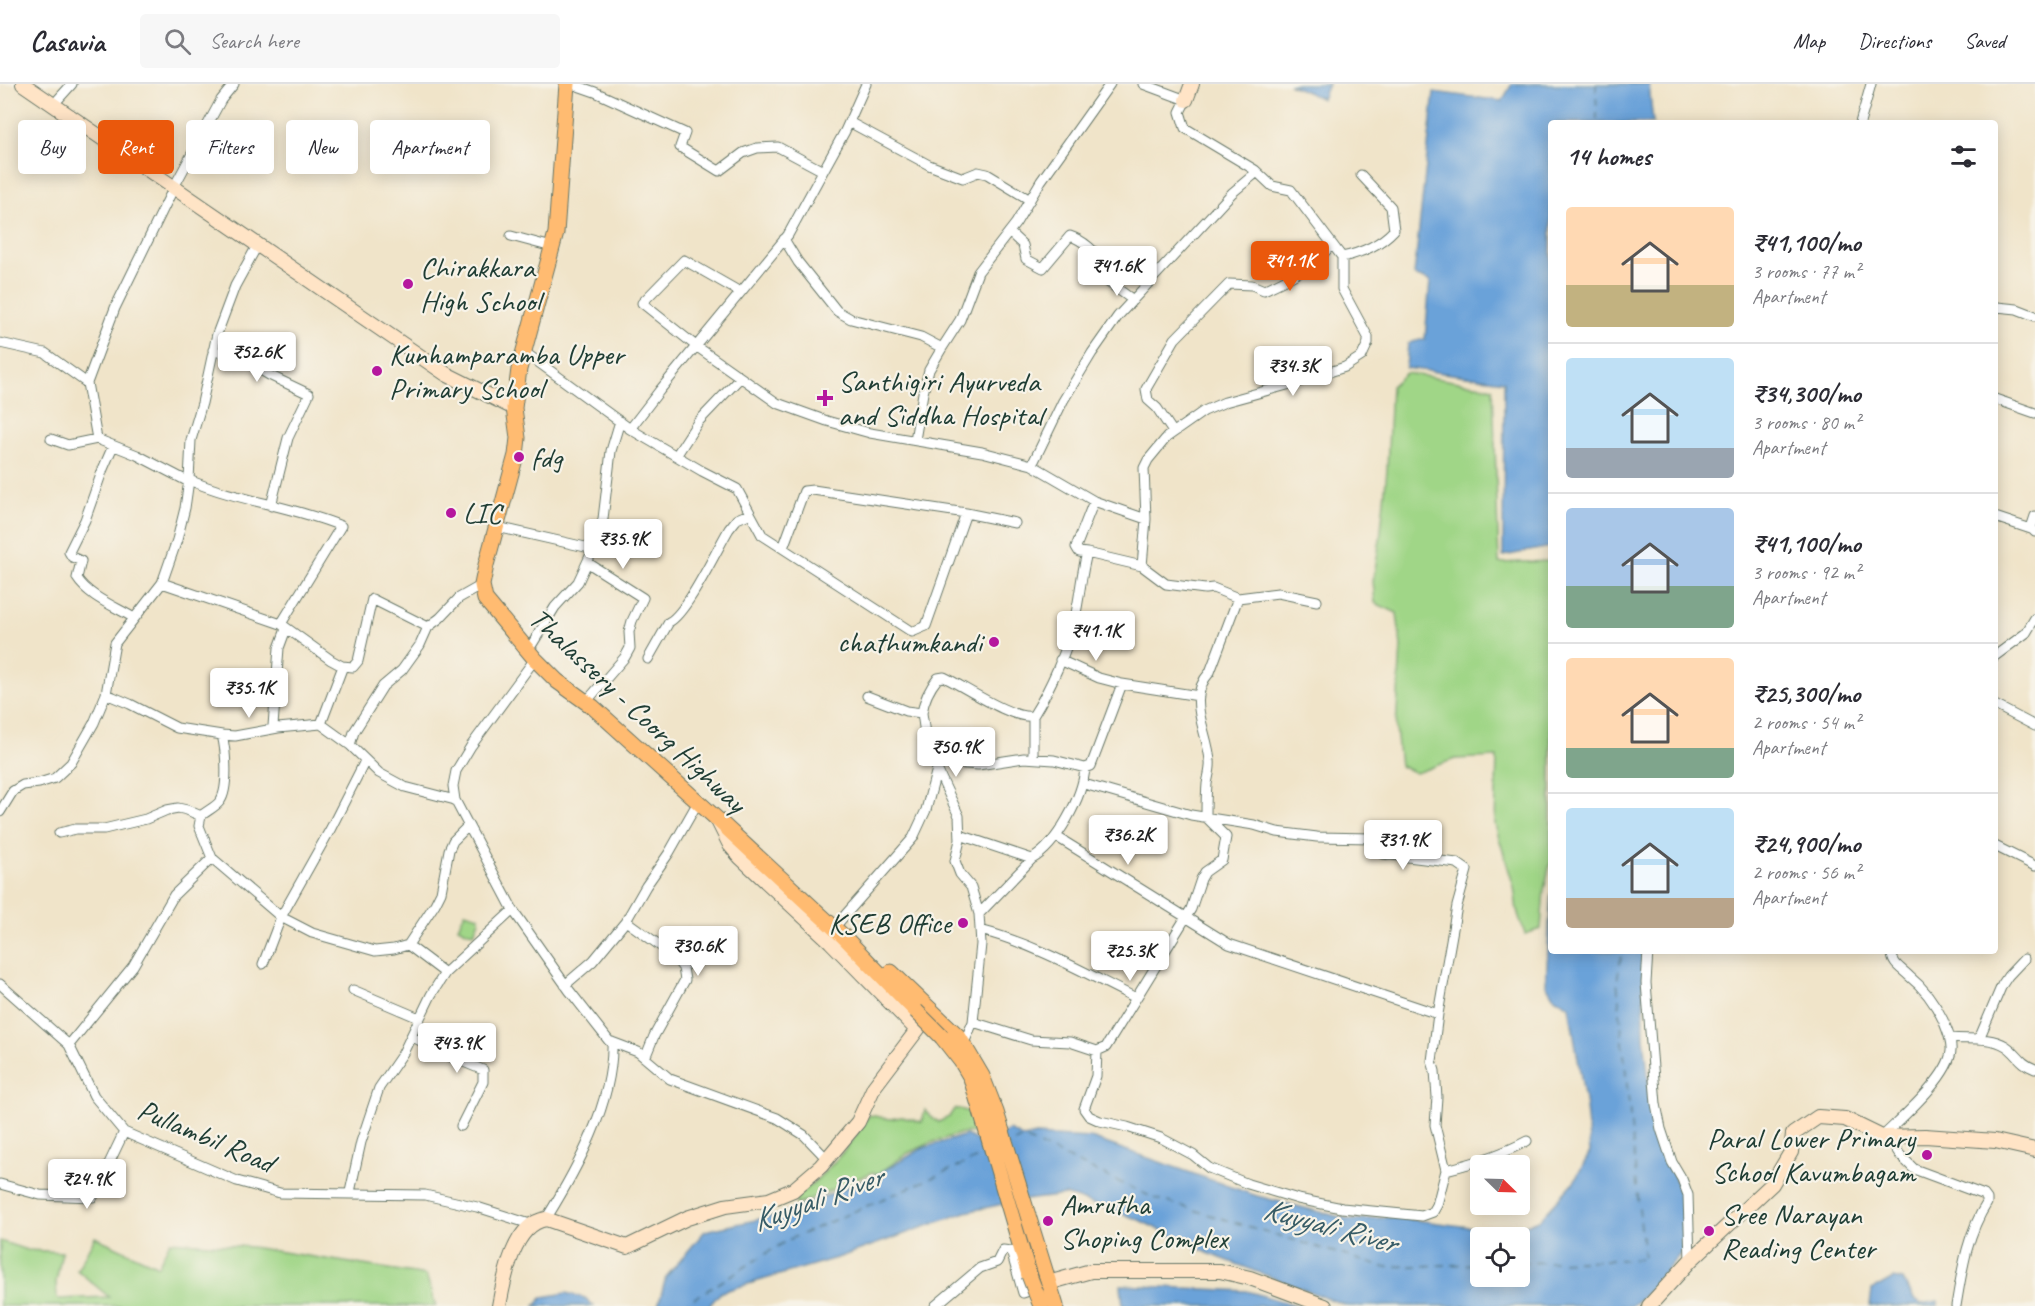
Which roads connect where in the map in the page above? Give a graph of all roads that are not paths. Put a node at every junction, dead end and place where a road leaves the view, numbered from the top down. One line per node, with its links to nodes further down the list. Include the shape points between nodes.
1 (23, 84): 11 (street)
2 (72, 84): 11 (street)
3 (234, 84): 17 (street)
4 (569, 84): 14 (street, via 685,133 680,147 719,171 743,153 778,147); 24 (main road)
5 (866, 84): 13 (street)
6 (1110, 84): 18 (street)
7 (1143, 84): 10 (street)
8 (1192, 84): 10 (street)
9 (1870, 84): 12 (street)
10 (1186, 100): 15 (street, via 1180,112 1185,128)
11 (53, 105): 17 (street)
12 (1861, 120)
13 (849, 122): 14 (street); 18 (street, via 929,165 963,178 978,172 987,174)
14 (823, 171): 21 (street)
15 (1257, 172): 23 (street, via 1272,186 1291,190); 27 (street, via 1232,193)
16 (1361, 175): 25 (street, via 1391,207 1394,230 1360,253)
17 (174, 188): 22 (street); 36 (street, via 115,308)
18 (1030, 200): 19 (street)
19 (1009, 232): 27 (street, via 1023,245 1026,259 1043,268 1070,236 1076,238 1098,254 1104,263 1099,272 1108,282); 32 (street, via 978,272 960,320)
20 (511, 236): 24 (street)
21 (784, 239): 26 (street); 32 (street, via 837,311 851,319 921,337)
22 (258, 244): 33 (street, via 235,286); 38 (street, via 446,374)
23 (1332, 244): 25 (street); 42 (street, via 1305,268 1264,290 1252,285 1229,285 1175,339 1146,389 1148,400)
24 (552, 247): 34 (main road)
25 (1342, 257): 42 (street, via 1342,289 1368,337 1362,356 1345,367 1225,402)
26 (740, 292): 31 (street); 31 (street, via 684,260 642,303)
27 (1133, 300): 48 (street, via 1092,353)
28 (1998, 307): 29 (street)
29 (2035, 316)
30 (0, 344): 36 (street, via 45,353)
31 (696, 346): 35 (street); 41 (street)
32 (942, 348): 45 (street, via 922,393)
33 (213, 350): 49 (street, via 191,441); 51 (street, via 249,363 309,394 288,438)
34 (523, 351): 38 (main road); 40 (street)
35 (740, 378): 45 (street, via 777,403 827,422); 47 (street, via 698,422)
36 (87, 383): 44 (street)
37 (1998, 400): 39 (street)
38 (514, 408): 58 (main road, via 517,448)
39 (2035, 413)
40 (620, 422): 41 (street); 61 (street)
41 (630, 429): 47 (street)
42 (1173, 432): 56 (street, via 1144,468)
43 (51, 439): 44 (street, via 68,445)
44 (97, 440): 46 (street)
45 (915, 440): 48 (street)
46 (113, 446): 49 (street); 69 (street, via 86,520 69,552 81,561 77,578 80,583)
47 (676, 456): 53 (street, via 737,489)
48 (1032, 465): 50 (street)
49 (189, 481): 51 (street, via 218,493); 65 (street, via 177,540)
50 (1094, 501): 56 (street); 62 (street, via 1076,547)
51 (271, 506): 71 (street, via 341,526)
52 (966, 513): 57 (street); 60 (street, via 804,491); 60 (street, via 926,626 912,632)
53 (749, 514): 60 (street, via 762,535); 76 (street, via 737,519 729,529 686,604 669,622)
54 (2035, 516): 59 (street)
55 (1998, 518): 59 (street)
56 (1146, 519): 64 (street)
57 (1015, 524)
58 (497, 526): 61 (street); 66 (main road)
59 (2033, 531)
60 (783, 548)
61 (594, 549): 63 (street)
62 (1087, 553): 64 (street); 77 (street, via 1076,618)
63 (588, 563): 75 (street, via 578,582 555,607); 83 (street, via 644,598 628,632 630,648 625,657)
64 (1142, 566): 67 (street, via 1166,584 1213,588)
65 (162, 583): 69 (street); 71 (street)
66 (482, 585): 72 (street, via 459,598); 75 (main road, Thalassery - Coorg Highway, via 492,608)
67 (1238, 598): 68 (street, via 1278,593); 82 (street)
68 (1317, 602)
69 (134, 618): 80 (street, via 115,643)
70 (2035, 618): 73 (street)
71 (283, 627): 78 (street); 89 (street, via 273,726)
72 (428, 627): 78 (street, via 372,599 358,661 353,667); 91 (street, via 402,670 383,686)
73 (2032, 632): 74 (street)
74 (1998, 654)
75 (532, 655): 83 (main road, Thalassery - Coorg Highway, via 557,681); 97 (street, via 456,771)
76 (648, 659)
77 (1060, 660): 79 (street); 86 (street)
78 (343, 666): 87 (street)
79 (1122, 684): 82 (street); 95 (street, via 1091,766)
80 (106, 694): 90 (street, via 177,728); 99 (street, via 71,764 55,778 23,784)
81 (867, 696): 85 (street)
82 (1199, 696): 101 (street, via 1210,762)
83 (586, 702): 98 (main road, Thalassery - Coorg Highway)
84 (1998, 707): 88 (street)
85 (922, 713): 86 (street, via 932,686 944,677 1014,714); 94 (street, via 926,741)
86 (1033, 716): 92 (street)
87 (321, 724): 89 (street); 91 (street)
88 (2035, 726)
89 (278, 728): 90 (street)
90 (222, 735): 100 (street, via 226,752 224,790 220,801)
91 (350, 745): 93 (street)
92 (1033, 758): 94 (street); 95 (street)
93 (365, 761): 97 (street, via 405,787); 114 (street)
94 (937, 766): 105 (street, via 959,816); 117 (street, via 926,810 913,838)
95 (1085, 768): 96 (street)
96 (1084, 784): 101 (street); 106 (street)
97 (455, 800): 103 (street)
98 (698, 802): 102 (main road, Thalassery - Coorg Highway); 116 (street)
99 (0, 812)
100 (201, 816): 104 (street, via 178,808 104,829); 109 (street, via 199,826)
101 (1206, 817): 115 (street, via 1226,837 1224,853 1222,860 1201,879); 130 (street, via 1296,835 1372,838 1383,854 1457,863 1467,870)
102 (717, 819): 107 (main road, Thalassery - Coorg Highway); 133 (street, via 741,858)
103 (468, 826): 112 (street); 119 (street, via 453,841 441,892)
104 (59, 833)
105 (960, 835): 110 (street); 113 (street, via 955,861 971,887)
106 (1056, 837): 110 (street); 115 (street)
107 (744, 845): 117 (main road, via 768,856); 155 (main road, Thalassery - Coorg Highway, bridge, via 843,936 961,1061 971,1078 1029,1275)
108 (1998, 848): 111 (street)
109 (212, 858): 114 (street); 139 (street, via 174,895 133,966)
110 (1032, 859): 113 (street)
111 (2035, 866)
112 (513, 910): 124 (street); 126 (street)
113 (979, 914): 118 (street)
114 (281, 917): 119 (street, via 312,933 375,951); 123 (street)
115 (1186, 917): 128 (street); 130 (street, via 1229,944)
116 (626, 921): 126 (street, via 593,961); 141 (street, via 673,955 685,980)
117 (839, 922): 129 (main road)
118 (980, 930): 128 (street, via 1037,950); 132 (street)
119 (408, 945): 124 (street)
120 (1648, 954): 154 (street, via 1647,993 1656,1104 1672,1162 1688,1195)
121 (1892, 954): 135 (street, via 1893,962 1930,996)
122 (2024, 959): 136 (street, via 2002,986)
123 (263, 964)
124 (445, 973): 131 (street)
125 (0, 984): 139 (street, Pullambil Road)
126 (565, 985): 137 (street)
127 (353, 990): 131 (street)
128 (1136, 998): 140 (street, via 1106,1047)
129 (933, 1010): 133 (street); 138 (main road)
130 (1438, 1014): 149 (street, via 1432,1061 1437,1097 1435,1125)
131 (419, 1018): 134 (street)
132 (973, 1022): 138 (street); 140 (street, via 1030,1040 1071,1042)
133 (916, 1029): 148 (street, via 874,1088 858,1122)
134 (411, 1036): 143 (street, via 483,1070 483,1082); 151 (street, via 379,1088)
135 (1950, 1038): 136 (street); 145 (street, via 1950,1060 1931,1088)
136 (1979, 1039): 142 (street, via 2008,1047 2024,1065)
137 (612, 1042): 141 (street); 152 (street, via 613,1060 601,1111 566,1188)
138 (964, 1043): 155 (main road, via 982,1076 1025,1205)
139 (69, 1045): 144 (street, Pullambil Road, via 94,1096)
140 (1097, 1051): 149 (street, via 1096,1076 1084,1108 1089,1116 1161,1138 1209,1168 1248,1184 1342,1208 1422,1216 1433,1212 1437,1205)
141 (645, 1058): 148 (street, via 670,1078 777,1118 793,1127)
142 (2035, 1069)
143 (461, 1126)
144 (124, 1132): 150 (street, via 93,1197 40,1195); 151 (street, Pullambil Road, via 237,1181 280,1193)
145 (1886, 1137): 147 (street, via 1995,1141); 154 (street, via 1845,1119 1818,1117 1793,1134 1791,1152 1772,1184); 161 (street, via 1914,1169 1987,1198 1973,1228)
146 (1527, 1141): 149 (street, via 1511,1150)
147 (2035, 1150)
148 (827, 1159): 152 (street, via 793,1190 770,1200 725,1206 687,1218 627,1247)
149 (1446, 1170)
150 (0, 1184)
151 (350, 1192): 153 (street, Pullambil Road, via 425,1195)
152 (546, 1219): 153 (street)
153 (530, 1224): 156 (street, via 508,1262)
154 (1690, 1261): 160 (street)
155 (1042, 1294): 157 (street, via 1023,1293 1011,1251 1003,1250 997,1262 980,1268); 158 (main road); 159 (street, via 1091,1271 1220,1271)
156 (499, 1306)
157 (935, 1306)
158 (1056, 1306)
159 (1325, 1306)
160 (1649, 1306)
161 (1956, 1306)

